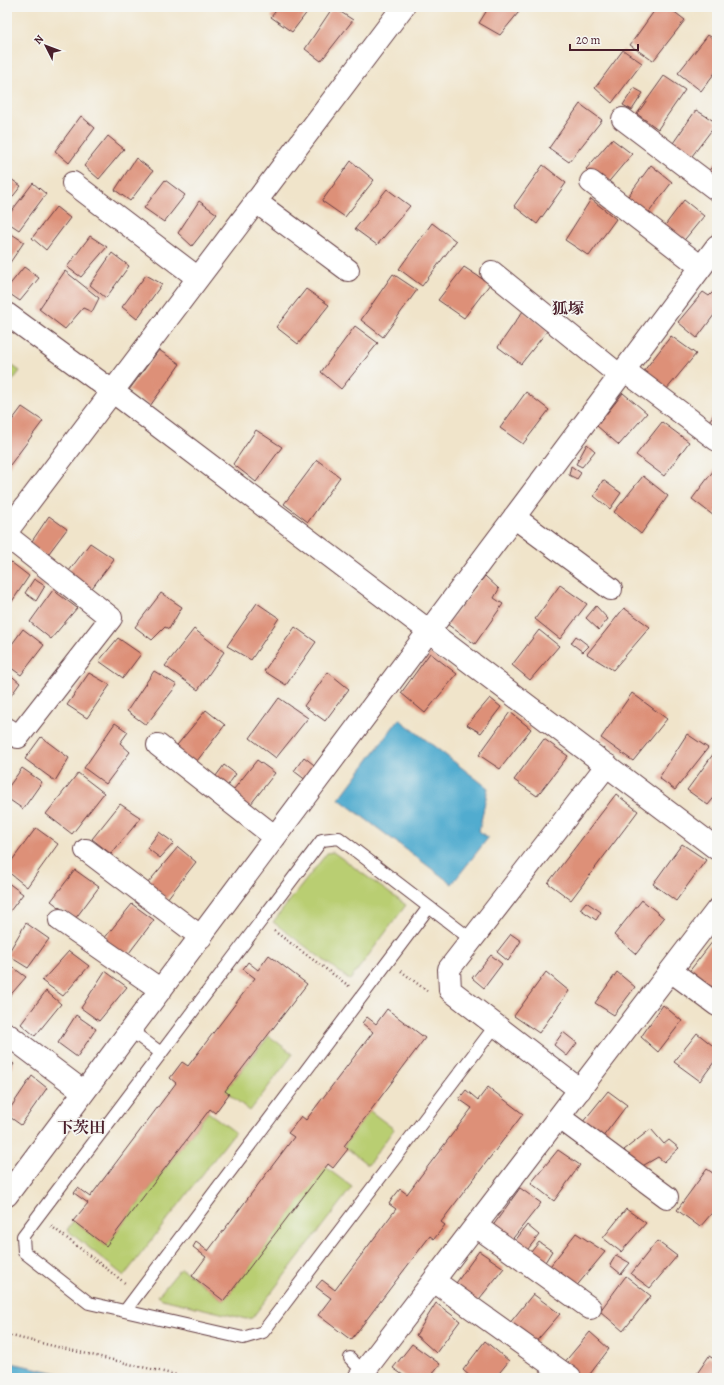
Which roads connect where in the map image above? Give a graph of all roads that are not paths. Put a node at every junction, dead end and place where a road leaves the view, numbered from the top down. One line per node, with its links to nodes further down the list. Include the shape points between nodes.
1 (403, 7): 6 (street)
2 (623, 119): 5 (street)
3 (591, 182): 8 (street)
4 (73, 183): 11 (street)
5 (717, 190)
6 (255, 202): 9 (street); 11 (street)
7 (717, 246): 8 (street)
8 (701, 267): 13 (street)
9 (348, 270)
10 (492, 272): 13 (street)
11 (198, 278): 14 (street)
12 (7, 314): 14 (street)
13 (622, 372): 15 (street); 16 (street)
14 (112, 391): 17 (street); 20 (street)
15 (717, 440)
16 (514, 517): 19 (street); 20 (street)
17 (7, 531)
18 (7, 536): 21 (street, via 111,618 18,737)
19 (611, 589)
20 (430, 630): 23 (street); 24 (street)
21 (7, 729)
22 (158, 745): 24 (street)
23 (607, 765): 25 (street); 31 (street)
24 (275, 837): 30 (street)
25 (717, 849)
26 (86, 850): 30 (street)
27 (429, 907): 31 (lane); 38 (lane, via 339,838 322,840); 47 (lane)
28 (717, 910): 32 (street)
29 (60, 920): 33 (street)
30 (201, 937): 33 (street)
31 (472, 940): 35 (street, via 449,970 450,990)
32 (671, 971): 34 (street); 39 (street)
33 (161, 990): 36 (street)
34 (717, 1005)
35 (496, 1025): 39 (street); 47 (lane, via 264,1332 243,1338)
36 (130, 1030): 38 (lane); 40 (street)
37 (7, 1034): 40 (street)
38 (161, 1053): 47 (lane, via 23,1236 24,1252 89,1303)
39 (580, 1090): 41 (street)
40 (84, 1092): 42 (street)
41 (559, 1117): 43 (street); 44 (street)
42 (7, 1196)
43 (667, 1197)
44 (476, 1226): 45 (street); 46 (street)
45 (434, 1281): 48 (street); 49 (street)
46 (590, 1308)
47 (125, 1311)
48 (357, 1369)
49 (570, 1378)

